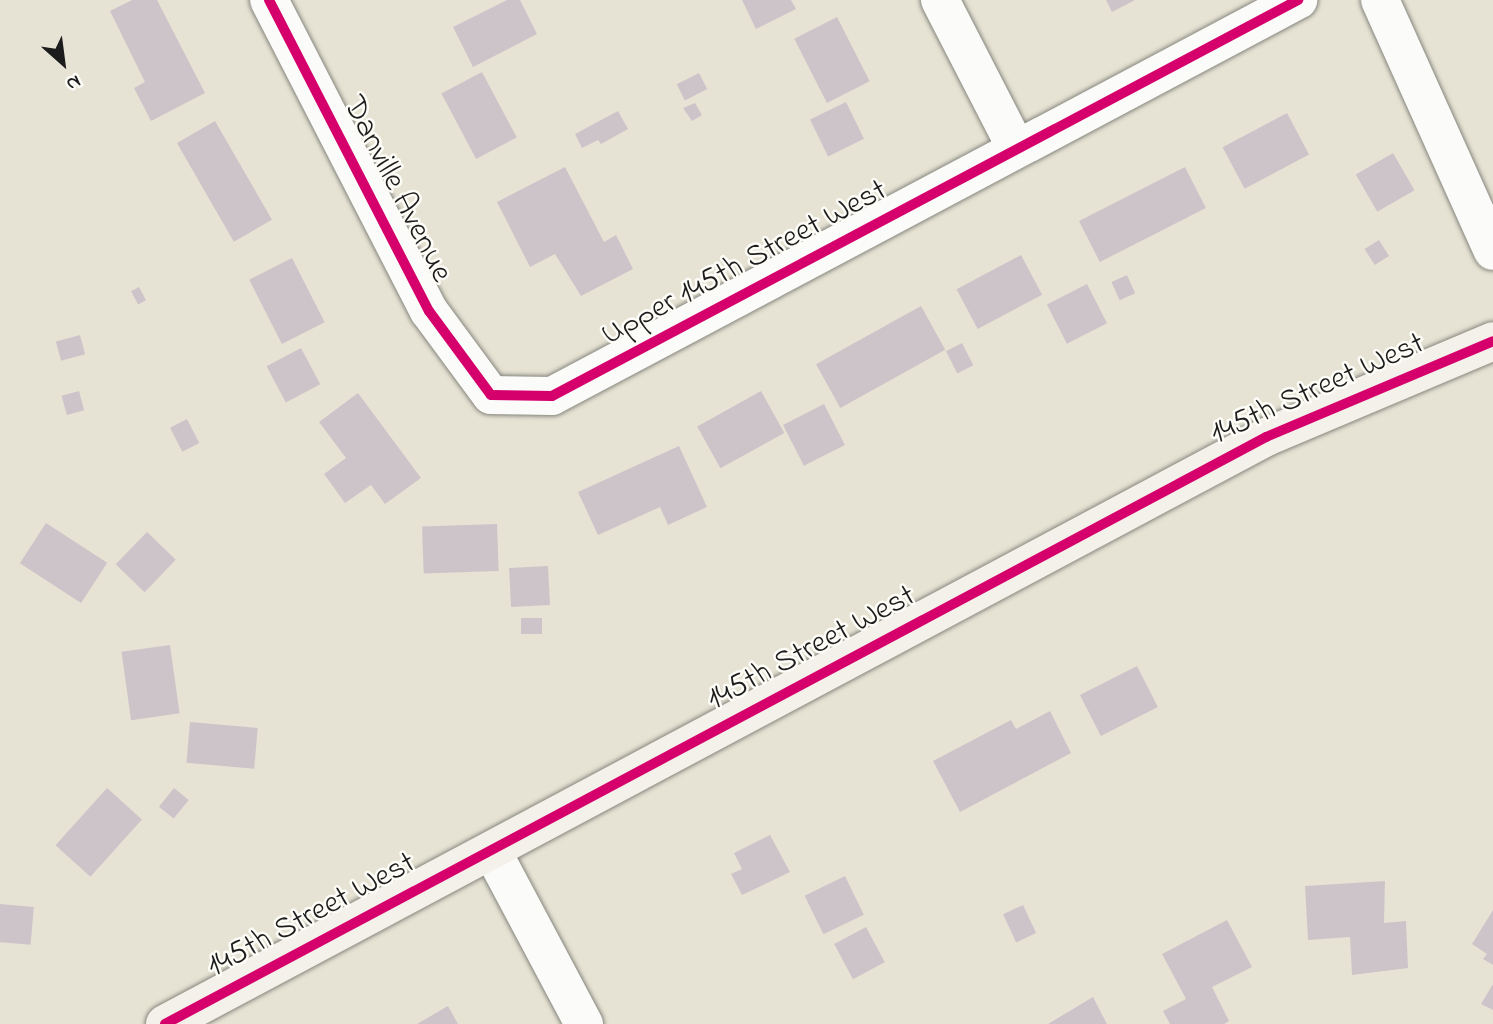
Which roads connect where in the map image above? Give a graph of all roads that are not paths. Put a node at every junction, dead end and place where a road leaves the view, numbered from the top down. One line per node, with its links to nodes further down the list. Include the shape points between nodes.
1 (269, 0): 8 (street, Danville Avenue, via 429,311)
2 (940, 0): 5 (street)
3 (1298, 0): 5 (street, Upper 145th Street West)
4 (1380, 0): 6 (street)
5 (1016, 148): 8 (street, Upper 145th Street West, via 552,396)
6 (1493, 251)
7 (1493, 341): 9 (street, 145th Street West, via 1266,437)
8 (491, 395)
9 (492, 850): 10 (street, 145th Street West); 11 (street)
10 (165, 1024)
11 (584, 1024)

